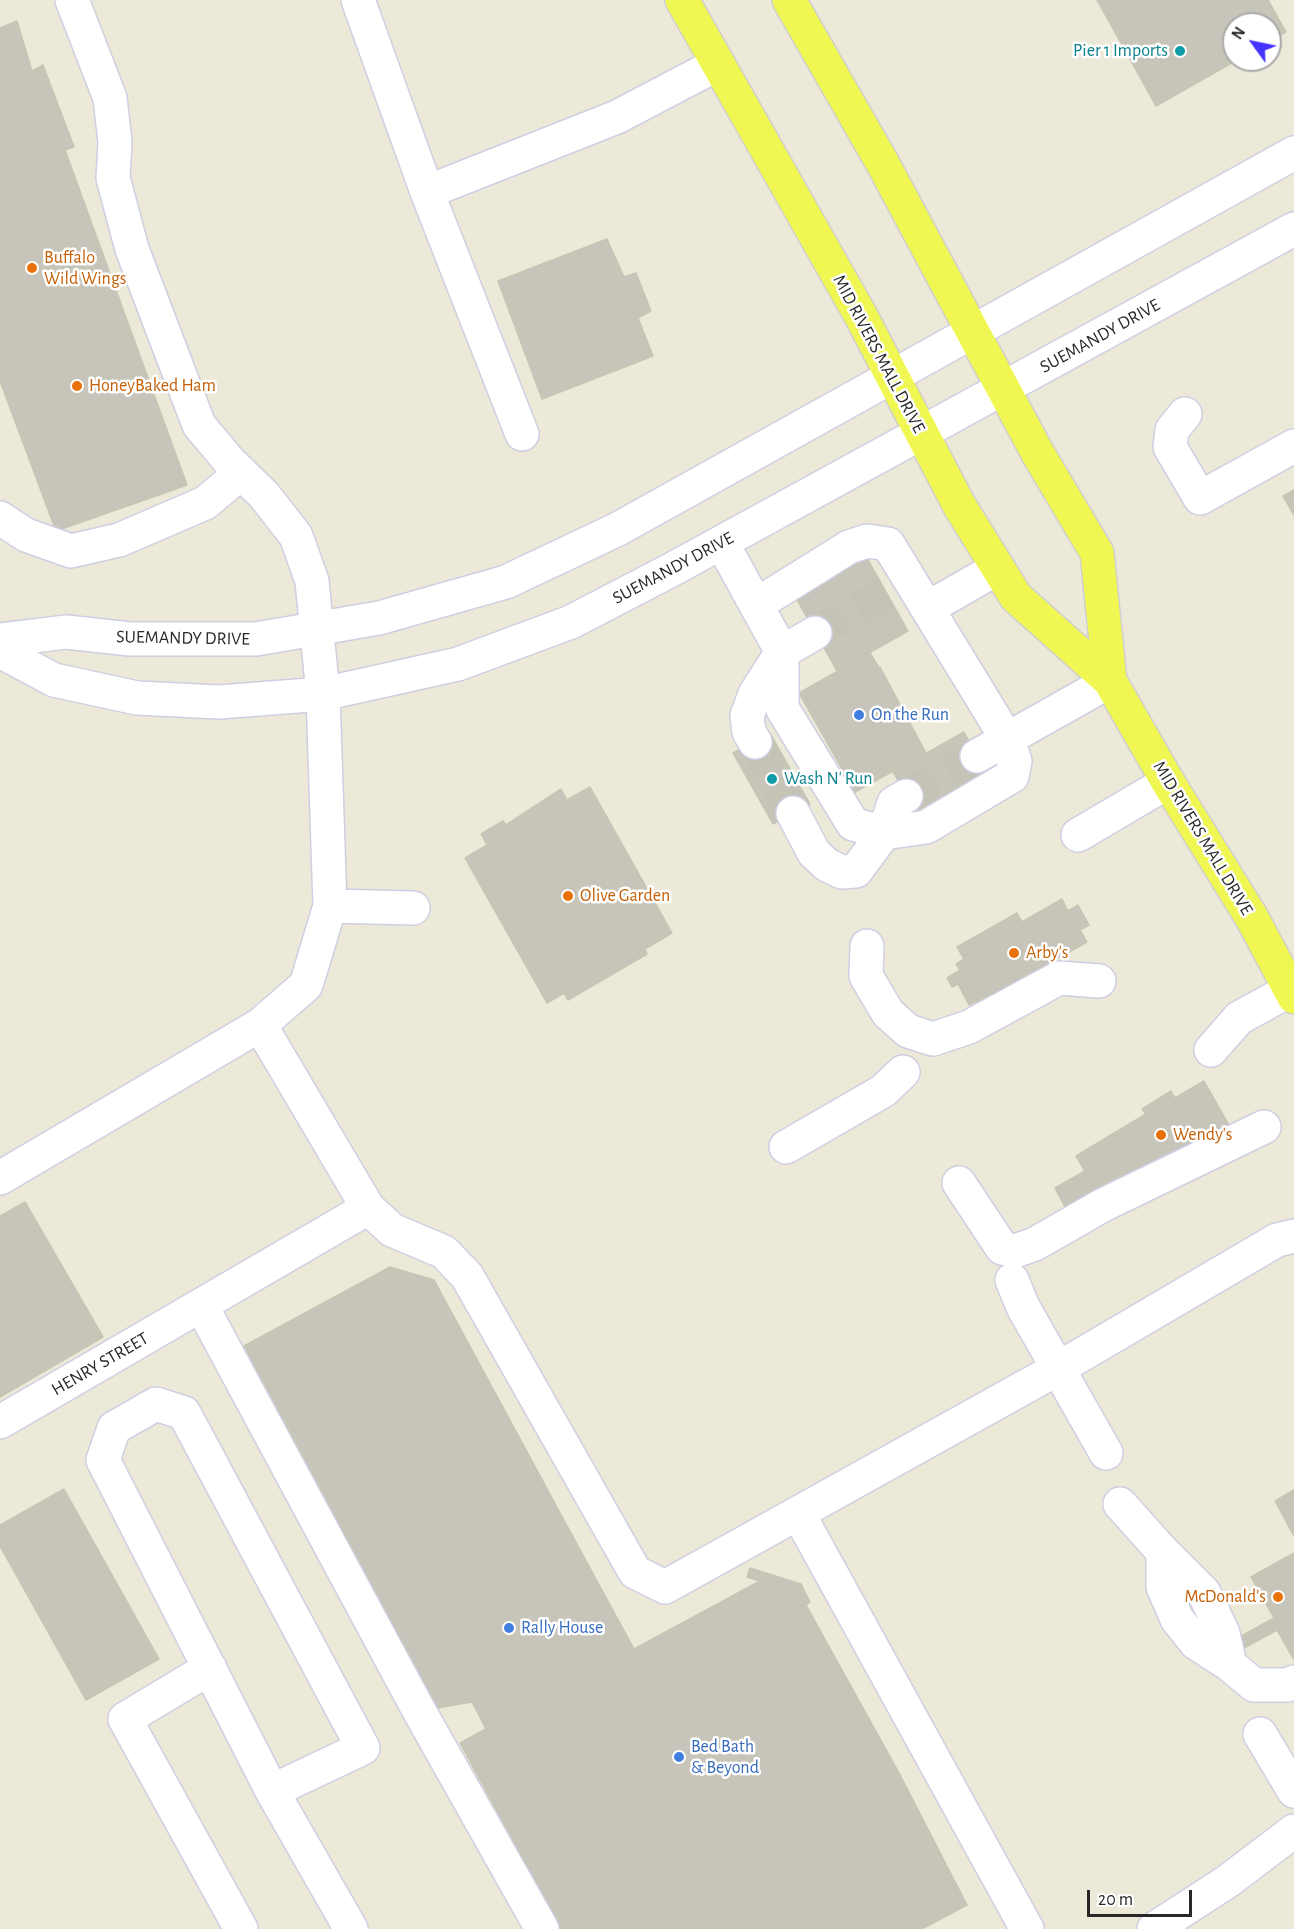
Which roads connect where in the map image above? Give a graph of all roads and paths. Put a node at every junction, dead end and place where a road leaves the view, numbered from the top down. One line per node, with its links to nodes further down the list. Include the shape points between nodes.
1 (72, 0): 16 (street, via 110,98 115,142 113,178 132,249 198,425)
2 (358, 0): 7 (street)
3 (682, 0): 5 (main road, MID RIVERS MALL DRIVE)
4 (789, 0): 9 (main road, MID RIVERS MALL DRIVE)
5 (718, 64): 7 (street, via 617,117); 10 (main road, MID RIVERS MALL DRIVE)
6 (1294, 153): 9 (street, SUEMANDY DRIVE)
7 (427, 192): 14 (street)
8 (1294, 229): 11 (street, SUEMANDY DRIVE)
9 (973, 331): 10 (street, SUEMANDY DRIVE); 11 (main road, MID RIVERS MALL DRIVE)
10 (891, 376): 13 (main road, MID RIVERS MALL DRIVE); 22 (street, SUEMANDY DRIVE, via 618,529 506,582 379,618)
11 (1004, 388): 13 (street, SUEMANDY DRIVE); 27 (main road, MID RIVERS MALL DRIVE, via 1097,553)
12 (1185, 414): 15 (street, via 1172,430 1170,447 1200,498)
13 (922, 433): 18 (street, SUEMANDY DRIVE); 19 (main road, MID RIVERS MALL DRIVE, via 959,505)
14 (522, 434)
15 (1294, 446)
16 (241, 473): 17 (street, via 205,503 119,540 72,551 26,535); 22 (street, via 296,536 312,580)
17 (0, 518)
18 (722, 543): 20 (street); 28 (street, SUEMANDY DRIVE, via 561,626 458,664)
19 (998, 568): 21 (street); 27 (main road, MID RIVERS MALL DRIVE, via 1016,597)
20 (756, 605): 21 (street, via 849,547 867,541 888,544 898,585); 26 (street)
21 (928, 608): 29 (street)
22 (315, 629): 24 (street, SUEMANDY DRIVE, via 256,639 130,639 66,632); 28 (street)
23 (815, 633): 26 (street)
24 (0, 640)
25 (0, 651): 28 (street, SUEMANDY DRIVE, via 54,680 137,698 219,702)
26 (782, 652): 30 (street, via 755,694 747,716); 35 (street, via 782,708 853,824)
27 (1110, 681): 29 (street); 32 (main road, MID RIVERS MALL DRIVE)
28 (323, 694): 37 (street)
29 (1008, 739): 31 (street); 35 (street, via 1015,761 1012,776 926,827)
30 (755, 742)
31 (977, 756)
32 (1168, 782): 36 (street); 41 (main road, MID RIVERS MALL DRIVE, via 1252,918)
33 (906, 796): 35 (street, via 894,803)
34 (793, 813): 35 (street, via 814,853 842,872 856,871)
35 (884, 833)
36 (1078, 836)
37 (330, 906): 38 (street); 42 (street, via 306,985)
38 (413, 909)
39 (867, 946): 40 (street, via 866,976 888,1013 908,1031 933,1039 969,1027 1059,978)
40 (1099, 981)
41 (1292, 994): 43 (street, via 1239,1018)
42 (260, 1025): 47 (street); 49 (street)
43 (1211, 1050)
44 (903, 1072): 46 (street, via 883,1091)
45 (1264, 1127): 48 (street, via 1015,1251 1002,1248)
46 (786, 1147)
47 (0, 1178)
48 (959, 1183)
49 (368, 1208): 52 (street, HENRY STREET); 57 (street, via 392,1230 444,1252 467,1276 635,1572 665,1587)
50 (1288, 1232): 53 (street)
51 (1012, 1281): 53 (street)
52 (201, 1305): 54 (street, HENRY STREET); 66 (street, via 417,1707)
53 (1059, 1368): 55 (street); 57 (street)
54 (0, 1422)
55 (1106, 1453)
56 (1120, 1504): 59 (street, via 1162,1552 1163,1587 1177,1619 1196,1644 1254,1685)
57 (798, 1513): 67 (street)
58 (210, 1668): 61 (street); 61 (street, via 103,1460 114,1428 156,1404 184,1413 363,1748); 64 (street, via 125,1719)
59 (1294, 1682)
60 (1260, 1734): 62 (street)
61 (272, 1791): 65 (street)
62 (1294, 1791)
63 (1294, 1832): 68 (street)
64 (241, 1929)
65 (351, 1929)
66 (542, 1929)
67 (1027, 1929)
68 (1154, 1929)

